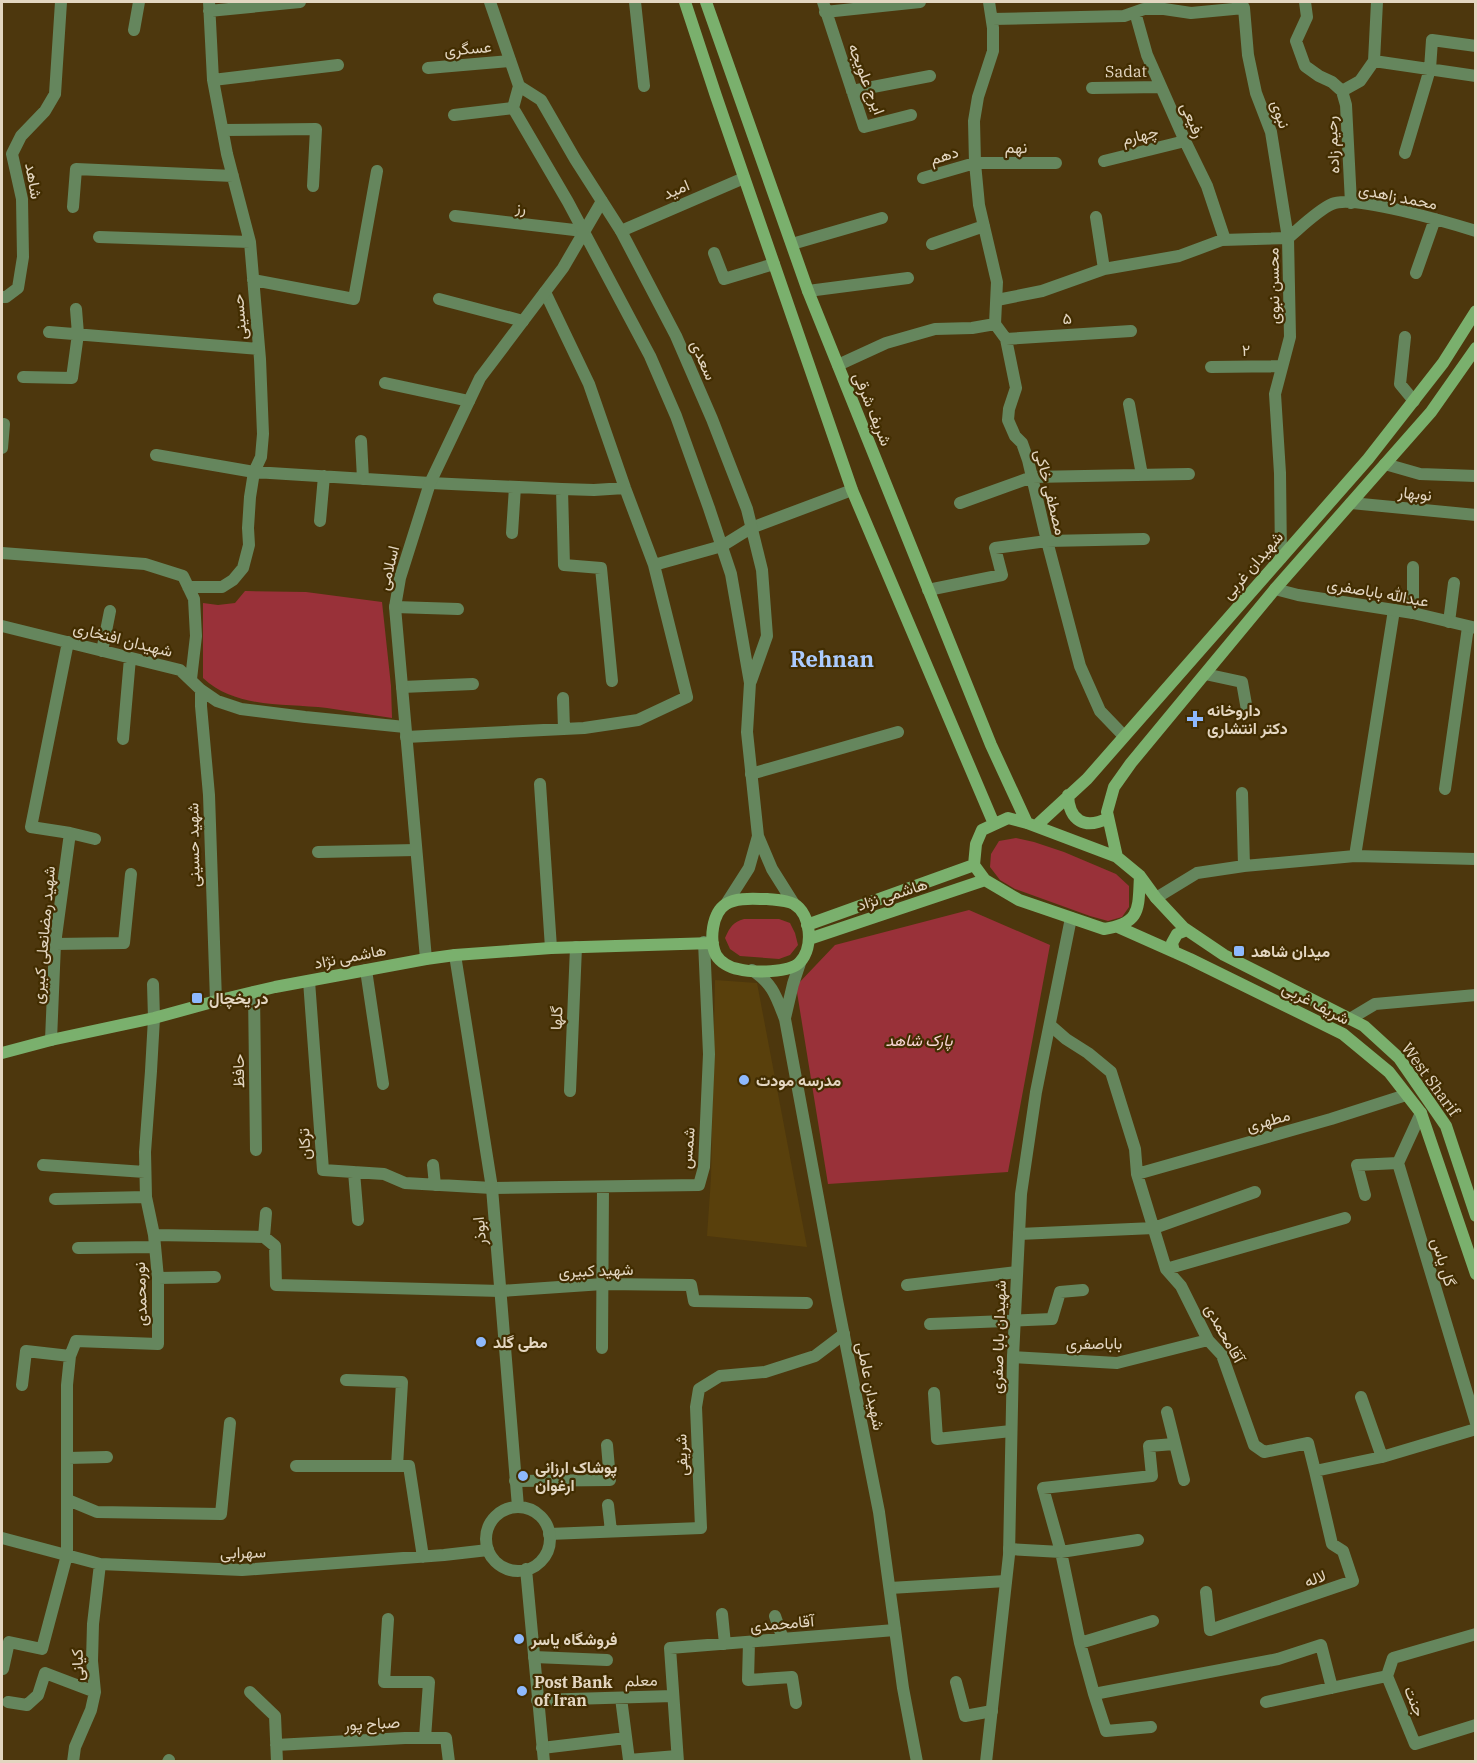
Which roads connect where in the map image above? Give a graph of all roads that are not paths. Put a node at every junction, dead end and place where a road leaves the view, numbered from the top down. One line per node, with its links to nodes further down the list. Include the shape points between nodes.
1 (61, 2): 73 (street, شاهد, via 55,94 21,136 12,154 22,199 23,257 18,288)
2 (139, 2): 18 (street)
3 (300, 2): 14 (street)
4 (490, 2): 20 (street)
5 (635, 2): 29 (street)
6 (685, 2): 45 (main road)
7 (706, 2): 63 (main road, شریف شرقی)
8 (920, 2): 15 (street)
9 (989, 2): 17 (street)
10 (1123, 2): 16 (street, رفیعی)
11 (1305, 2): 33 (street, رحیم زاده, via 1307,17 1296,41 1305,66)
12 (1377, 2): 21 (street)
13 (1242, 5): 16 (street, via 1191,13 1144,9); 60 (street, نبوی, via 1256,93 1271,132)
14 (209, 6): 27 (street, حسینی)
15 (824, 7): 32 (street, ایرج علویجه)
16 (1130, 14): 17 (street); 30 (street, رفیعی)
17 (992, 19): 41 (street, via 993,51 974,121)
18 (134, 30)
19 (1476, 46): 24 (street, via 1432,40)
20 (510, 61): 23 (street, عسگری); 28 (street)
21 (1374, 61): 24 (street); 33 (street, via 1360,81)
22 (338, 65): 27 (street)
23 (428, 68)
24 (1430, 69): 26 (street); 39 (street)
25 (930, 76): 32 (street)
26 (1476, 76)
27 (213, 80): 37 (street, حسینی)
28 (519, 86): 34 (street); 48 (street, سعدی, via 542,100)
29 (644, 86)
30 (1161, 87): 31 (street, Sadat); 38 (street, رفیعی)
31 (1092, 88)
32 (852, 92): 36 (street, ایرج علویجه, via 864,127)
33 (1342, 92): 49 (street, رحیم زاده)
34 (513, 108): 35 (street); 56 (street, سعدی)
35 (454, 115)
36 (911, 115)
37 (223, 130): 44 (street, حسینی); 47 (street, via 316,129)
38 (1185, 141): 40 (street, چهارم); 61 (street, رفیعی, via 1207,186)
39 (1406, 153)
40 (1104, 161)
41 (975, 163): 42 (street, نهم); 46 (street, دهم); 55 (street)
42 (1056, 163)
43 (377, 171): 70 (street, via 354,299)
44 (233, 176): 50 (street, via 76,169); 62 (street, حسینی)
45 (744, 178): 57 (street, امید); 66 (main road)
46 (923, 178)
47 (312, 186)
48 (602, 201): 56 (street, اسلامی); 57 (street, سعدی)
49 (1351, 203): 54 (street, محمد زاهدی); 60 (street, محمد زاهدی, via 1333,203)
50 (73, 207)
51 (455, 216): 56 (street, رز)
52 (1096, 217): 67 (street)
53 (882, 218): 63 (street)
54 (1435, 219): 58 (street, محمد زاهدی); 68 (street)
55 (984, 226): 64 (street); 75 (street, via 997,282)
56 (583, 231): 72 (street, اسلامی); 121 (street, سعدی, via 650,356 676,416)
57 (621, 231): 117 (street, سعدی, via 676,336 712,419)
58 (1476, 231)
59 (99, 237): 62 (street)
60 (1288, 238): 61 (street, محسن نبوی); 89 (street, محسن نبوی, via 1290,337)
61 (1225, 240): 67 (street, محسن نبوی, via 1179,256)
62 (250, 243): 70 (street, حسینی)
63 (792, 244): 71 (main road, شریف شرقی)
64 (932, 244)
65 (714, 253): 66 (street, via 724,279)
66 (774, 264): 112 (main road)
67 (1104, 269): 75 (street, محسن نبوی, via 1041,291)
68 (1416, 273)
69 (908, 278): 71 (street)
70 (253, 280): 86 (street, حسینی)
71 (808, 291): 88 (main road, شریف شرقی)
72 (545, 292): 78 (street, اسلامی); 110 (street, via 589,384)
73 (2, 297)
74 (438, 299): 78 (street)
75 (997, 300): 79 (street)
76 (76, 309): 82 (street)
77 (1476, 311): 94 (main road, شهیدان غربی)
78 (522, 321): 93 (street, اسلامی, via 480,378)
79 (995, 324): 84 (street, مصطفی خاکی); 88 (street, via 935,330 886,343)
80 (1131, 331): 84 (street, ۵)
81 (49, 332): 82 (street)
82 (78, 334): 86 (street); 91 (street, via 72,378)
83 (1405, 337): 94 (street, via 1400,384)
84 (1006, 339): 106 (street, مصطفی خاکی, via 1016,388 1008,420 1022,443)
85 (1476, 348): 87 (main road, شهیدان غربی)
86 (259, 349): 101 (street, حسینی, via 263,434 261,457)
87 (1470, 364): 100 (main road, شهیدان غربی)
88 (838, 365): 129 (main road, شریف شرقی)
89 (1281, 366): 90 (street, ۲); 123 (street, محسن نبوی, via 1275,394)
90 (1211, 367)
91 (23, 377)
92 (385, 383): 93 (street)
93 (469, 401): 108 (street, اسلامی)
94 (1414, 401): 123 (main road, شهیدان غربی)
95 (1129, 404): 103 (street)
96 (4, 424): 98 (street)
97 (361, 441): 107 (street)
98 (2, 448)
99 (156, 455): 101 (street)
100 (1385, 464): 105 (street, via 1420,474); 114 (main road, شهیدان غربی)
101 (254, 472): 104 (street); 127 (street, حسینی, via 249,545 243,568 222,587)
102 (1189, 474): 103 (street)
103 (1142, 475): 106 (street)
104 (324, 476): 107 (street); 116 (street)
105 (1476, 476)
106 (1032, 477): 113 (street); 120 (street, مصطفی خاکی)
107 (363, 478): 108 (street)
108 (430, 483): 109 (street); 130 (street, اسلامی, via 400,578)
109 (515, 487): 111 (street); 118 (street)
110 (624, 488): 111 (street); 124 (street)
111 (562, 489): 143 (street, via 564,566 601,568)
112 (852, 490): 117 (street); 161 (main road)
113 (960, 503)
114 (1351, 503): 115 (street, نوبهار); 128 (main road, شهیدان غربی)
115 (1476, 515)
116 (320, 521)
117 (751, 528): 121 (street); 144 (street, سعدی, via 762,570 766,636)
118 (512, 533)
119 (1144, 539): 120 (street)
120 (1047, 542): 129 (street, via 995,548 1002,575); 153 (street, مصطفی خاکی, via 1080,666 1100,711)
121 (722, 546): 124 (street); 144 (street, سعدی, via 731,574)
122 (2, 553): 127 (street, via 145,564 183,576)
123 (1281, 558): 153 (main road, شهیدان غربی)
124 (654, 565): 150 (street, شهیدان افتخاری, via 687,697 638,720)
125 (1413, 567): 134 (street)
126 (1454, 583): 135 (street)
127 (188, 587): 142 (street, via 194,599 196,636)
128 (1275, 589): 132 (street, عبدالله باباصفری); 141 (main road, شهیدان غربی)
129 (928, 590): 162 (main road, شریف شرقی, via 991,745)
130 (395, 607): 131 (street); 146 (street, اسلامی)
131 (458, 609)
132 (1394, 610): 134 (street, عبدالله باباصفری); 168 (street)
133 (110, 611): 139 (street)
134 (1413, 613): 135 (street, عبدالله باباصفری)
135 (1449, 622): 137 (street, عبدالله باباصفری)
136 (2, 626): 138 (street, شهیدان افتخاری)
137 (1472, 628): 157 (street)
138 (68, 642): 139 (street, شهیدان افتخاری); 163 (street, via 31,827)
139 (102, 651): 140 (street, شهیدان افتخاری)
140 (130, 658): 142 (street, شهیدان افتخاری, via 180,670); 154 (street)
141 (1204, 674): 149 (street, via 1242,682); 160 (main road, شهیدان غربی, via 1114,787)
142 (191, 679): 147 (street, شهیدان افتخاری)
143 (612, 681)
144 (750, 683): 155 (street, سعدی, via 747,732)
145 (473, 684): 146 (street)
146 (402, 687): 151 (street, اسلامی)
147 (201, 690): 151 (street, شهیدان افتخاری, via 217,701 241,709); 198 (street, شهید حسینی)
148 (563, 698): 150 (street)
149 (1247, 710)
150 (564, 729): 151 (street, شهیدان افتخاری)
151 (406, 732): 166 (street, اسلامی)
152 (898, 732): 155 (street)
153 (1124, 736): 159 (main road, شهیدان غربی)
154 (123, 739)
155 (751, 774): 164 (street, سعدی)
156 (540, 784): 187 (street)
157 (1445, 789)
158 (1242, 793): 172 (street)
159 (1068, 795): 160 (main road, via 1068,807 1085,824 1097,824); 162 (main road, شهیدان غربی)
160 (1108, 818): 169 (main road, شهیدان غربی)
161 (994, 824): 162 (main road, via 1008,818); 171 (main road, via 982,830)
162 (1031, 824): 169 (main road)
163 (70, 833): 165 (street); 185 (street, شهید رمضانعلی کبیری)
164 (758, 836): 177 (street, via 749,868); 178 (street, via 772,870)
165 (95, 839)
166 (416, 850): 167 (street); 190 (street, اسلامی)
167 (318, 852)
168 (1355, 856): 170 (street); 172 (street)
169 (1118, 857): 174 (main road)
170 (1476, 859)
171 (974, 865): 175 (main road); 180 (main road, هاشمی نژاد)
172 (1244, 866): 176 (street, via 1197,873)
173 (131, 874): 185 (street, via 124,943)
174 (1140, 876): 176 (main road, West Sharif); 181 (main road, via 1138,909)
175 (985, 880): 179 (main road, via 1019,900); 183 (main road, هاشمی نژاد)
176 (1156, 898): 182 (main road, West Sharif)
177 (726, 904): 178 (main road, via 767,899); 184 (main road, via 718,914)
178 (794, 904): 180 (main road)
179 (1071, 918): 181 (main road, via 1104,929); 202 (street, شهیدان بابا صفری)
180 (807, 925): 183 (main road)
181 (1118, 927): 188 (main road, شریف غربی)
182 (1187, 930): 188 (main road, via 1177,934 1172,943); 201 (main road, West Sharif, via 1224,955)
183 (809, 939): 191 (main road)
184 (708, 943): 186 (main road, هاشمی نژاد); 193 (main road, via 726,964); 217 (street, شمس, via 709,1054 704,1167 699,1185)
185 (55, 944): 203 (street, شهید رمضانعلی کبیری)
186 (576, 947): 187 (main road, هاشمی نژاد); 206 (street, گلها)
187 (551, 948): 189 (main road, هاشمی نژاد)
188 (1174, 952): 207 (main road, شریف غربی, via 1343,1034 1389,1072)
189 (455, 955): 190 (main road, هاشمی نژاد); 218 (street, ابوذر)
190 (426, 959): 192 (main road, هاشمی نژاد)
191 (800, 963): 193 (main road, via 772,971); 200 (street, شهیدان عاملی)
192 (366, 970): 194 (main road, هاشمی نژاد); 205 (street)
193 (752, 970): 200 (street, شهیدان عاملی, via 773,989)
194 (309, 981): 196 (main road, هاشمی نژاد); 214 (street, ترکان, via 322,1170)
195 (153, 984): 199 (street, نورمحمدی)
196 (254, 992): 198 (main road, هاشمی نژاد); 209 (street, حافظ)
197 (1476, 995): 201 (street, via 1375,1004)
198 (216, 1001): 199 (main road, هاشمی نژاد)
199 (154, 1018): 203 (main road, هاشمی نژاد); 213 (street, نورمحمدی)
200 (785, 1019): 244 (street, شهیدان عاملی)
201 (1350, 1019): 224 (main road, West Sharif, via 1364,1026 1399,1058 1446,1126)
202 (1050, 1025): 215 (street, آقامحمدی, via 1111,1072 1135,1149); 228 (street, شهیدان بابا صفری, via 1036,1092)
203 (51, 1040): 204 (main road, هاشمی نژاد)
204 (2, 1053)
205 (383, 1084)
206 (570, 1091)
207 (1406, 1095): 208 (main road, شریف غربی); 215 (street, مطهری)
208 (1421, 1113): 210 (street); 234 (main road, شریف غربی)
209 (255, 1150)
210 (1398, 1163): 220 (street, via 1357,1165); 255 (street, گل یاس)
211 (43, 1165): 213 (street)
212 (433, 1165): 216 (street)
213 (145, 1172): 221 (street, نورمحمدی)
214 (354, 1172): 216 (street, ترکان); 226 (street)
215 (1137, 1174): 227 (street, آقامحمدی)
216 (435, 1185): 218 (street, ترکان)
217 (603, 1187): 218 (street, شمس); 237 (street)
218 (492, 1188): 240 (street, ابوذر)
219 (1255, 1192): 227 (street)
220 (1365, 1195)
221 (146, 1197): 222 (street); 230 (street, نورمحمدی)
222 (55, 1199)
223 (266, 1213): 229 (street)
224 (1476, 1216)
225 (1345, 1218): 232 (street)
226 (358, 1220)
227 (1154, 1228): 228 (street); 232 (street, آقامحمدی)
228 (1019, 1234): 233 (street, شهیدان بابا صفری)
229 (264, 1237): 230 (street); 240 (street, شهید کبیری, via 275,1246 276,1285)
230 (154, 1241): 231 (street); 236 (street, نورمحمدی)
231 (78, 1248)
232 (1166, 1269): 245 (street, آقامحمدی, via 1181,1286)
233 (1017, 1272): 238 (street); 242 (street, شهیدان بابا صفری)
234 (1476, 1274)
235 (215, 1277): 236 (street)
236 (158, 1278): 247 (street, نورمحمدی, via 158,1344 76,1341)
237 (603, 1284): 240 (street, شهید کبیری); 241 (street, شهید کبیری, via 692,1285 694,1301); 246 (street)
238 (907, 1284)
239 (1083, 1290): 242 (street, via 1060,1292 1052,1319)
240 (501, 1291): 267 (street, ابوذر)
241 (807, 1303)
242 (1016, 1320): 243 (street); 248 (street, شهیدان بابا صفری)
243 (930, 1323)
244 (844, 1334): 271 (street, شریفی, via 815,1356 765,1372 720,1376 699,1389 696,1407 700,1528); 283 (street, شهیدان عاملی)
245 (1208, 1340): 248 (street, باباصفری, via 1118,1363); 265 (street, آقامحمدی, via 1222,1355 1254,1446 1264,1452 1308,1443)
246 (602, 1348)
247 (70, 1356): 250 (street, via 26,1351); 262 (street)
248 (1013, 1357): 257 (street, شهیدان بابا صفری)
249 (346, 1380): 264 (street, via 402,1382)
250 (22, 1385)
251 (934, 1393): 257 (street, via 938,1439)
252 (1361, 1398): 261 (street)
253 (1167, 1412): 259 (street)
254 (230, 1423): 268 (street, via 221,1514 97,1512)
255 (1476, 1423)
256 (1476, 1429): 261 (street)
257 (1011, 1431): 275 (street, شهیدان بابا صفری)
258 (607, 1444): 267 (street, via 610,1480)
259 (1174, 1444): 266 (street); 277 (street, via 1149,1446 1152,1476 1043,1488)
260 (107, 1457): 262 (street)
261 (1382, 1457): 265 (street)
262 (68, 1458): 268 (street)
263 (296, 1466): 264 (street)
264 (397, 1466): 279 (street, via 409,1466)
265 (1315, 1471): 284 (street, لاله, via 1332,1544 1343,1551 1353,1581 1210,1630)
266 (1184, 1480)
267 (515, 1481): 270 (street, ابوذر)
268 (68, 1500): 278 (street)
269 (608, 1505): 271 (street)
270 (518, 1507): 272 (street, via 539,1514); 276 (street, via 506,1509 488,1526)
271 (610, 1531): 272 (street, شریفی)
272 (549, 1534): 281 (street, via 544,1556)
273 (2, 1538): 278 (street, سهرابی)
274 (1138, 1540): 277 (street)
275 (1009, 1549): 277 (street); 282 (street, شهیدان بابا صفری)
276 (488, 1550): 279 (street, سهرابی); 281 (street, via 503,1567)
277 (1061, 1552): 293 (street)
278 (67, 1556): 280 (street, سهرابی); 297 (street, via 42,1649 9,1642)
279 (423, 1557): 280 (street, سهرابی, via 242,1570)
280 (100, 1564): 301 (street, کیانی, via 93,1624)
281 (526, 1569): 295 (street)
282 (1006, 1581): 283 (street); 310 (street, شهیدان بابا صفری)
283 (890, 1588): 289 (street, شهیدان عاملی)
284 (1206, 1592)
285 (722, 1614): 294 (street)
286 (775, 1616): 291 (street)
287 (388, 1619): 313 (street, via 384,1682 429,1682)
288 (1154, 1621): 293 (street)
289 (895, 1630): 291 (street, آقامحمدی); 322 (street, شهیدان عاملی)
290 (1476, 1634): 298 (street, جنت, via 1393,1658)
291 (783, 1639): 292 (street, آقامحمدی)
292 (749, 1642): 294 (street, آقامحمدی); 309 (street, via 748,1680 792,1677)
293 (1080, 1643): 303 (street)
294 (725, 1644): 304 (street, آقامحمدی, via 670,1648)
295 (534, 1657): 296 (street); 306 (street)
296 (608, 1660)
297 (3, 1669)
298 (1388, 1676): 300 (street); 311 (street, جنت, via 1415,1744)
299 (956, 1682): 310 (street, via 965,1716)
300 (1332, 1688): 303 (street, via 1321,1645 1278,1659); 308 (street)
301 (95, 1692): 307 (street, via 45,1673 38,1695 27,1705); 318 (street, کیانی)
302 (250, 1692): 315 (street, via 274,1716)
303 (1094, 1694): 312 (street, via 1107,1731)
304 (674, 1696): 305 (street, معلم); 317 (street)
305 (621, 1698): 306 (street, معلم); 314 (street)
306 (537, 1700): 316 (street)
307 (8, 1702)
308 (1266, 1702)
309 (796, 1703)
310 (992, 1711): 323 (street, شهیدان بابا صفری)
311 (1476, 1725)
312 (1151, 1726)
313 (425, 1738): 315 (street, صباح پور); 320 (street, صباح پور, via 446,1738)
314 (626, 1738): 316 (street); 317 (street, via 629,1760)
315 (276, 1745): 319 (street)
316 (542, 1748): 321 (street)
317 (677, 1758)
318 (73, 1761)
319 (277, 1761)
320 (449, 1761)
321 (544, 1761)
322 (917, 1761)
323 (986, 1761)

